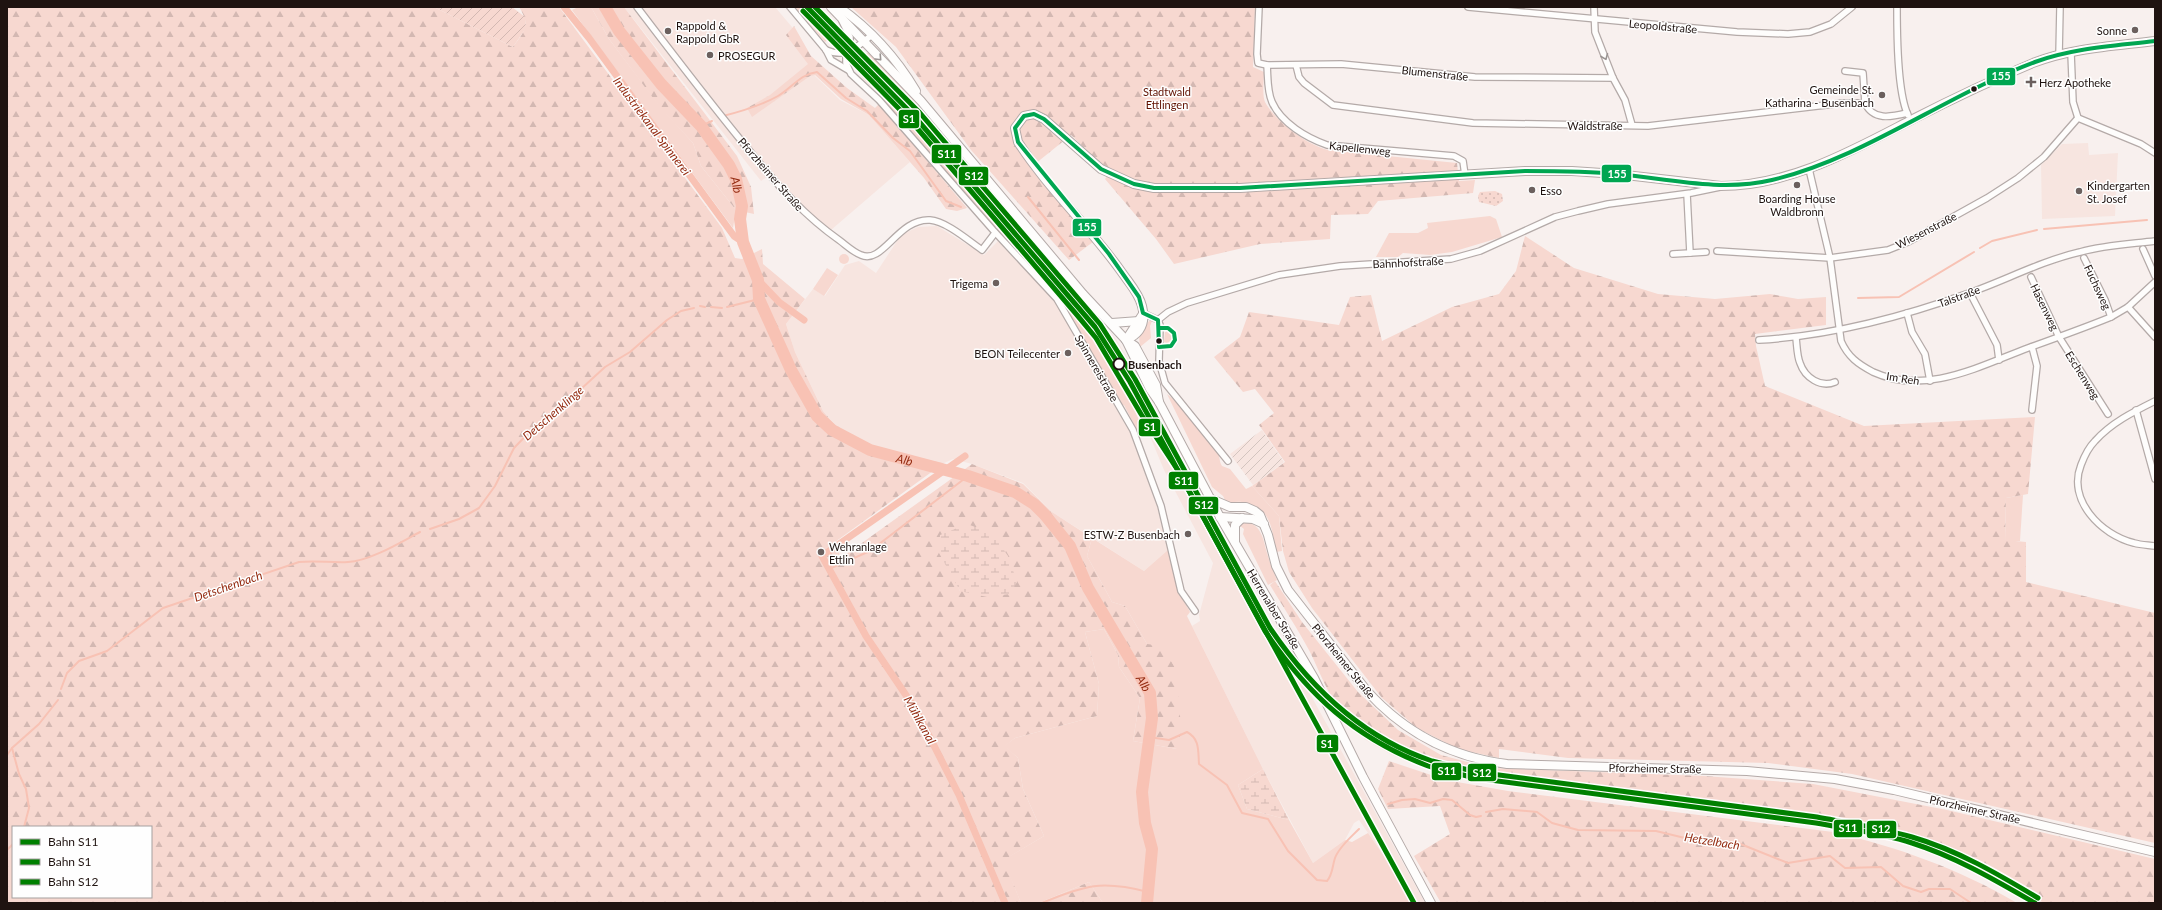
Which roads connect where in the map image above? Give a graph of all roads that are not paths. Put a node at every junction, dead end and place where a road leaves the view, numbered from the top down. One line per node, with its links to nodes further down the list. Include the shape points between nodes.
1 (637, 7): 35 (street, Pforzheimer Straße, via 714,109 792,201 827,231 861,255 873,256 880,253 897,233 918,221 938,222 982,250)
2 (790, 7): 16 (street)
3 (831, 7): 11 (main road)
4 (840, 7): 13 (main road)
5 (1259, 7): 20 (street, Blumenstraße, via 1256,54 1258,63)
6 (1468, 7): 12 (street, Leopoldstraße)
7 (1594, 7): 12 (street)
8 (1852, 7): 12 (street, Leopoldstraße, via 1841,18 1827,26 1810,32 1788,34)
9 (1897, 7): 27 (street, via 1899,62)
10 (2060, 7): 19 (street)
11 (841, 19): 15 (main road); 17 (street, via 850,37)
12 (1594, 20): 24 (street, one-way to 24, via 1595,32)
13 (872, 35): 15 (street); 25 (main road, via 902,68)
14 (2155, 41): 18 (main road)
15 (863, 42): 17 (street); 25 (main road, one-way to 25)
16 (826, 50): 17 (street, via 837,54); 22 (street, via 831,60)
17 (848, 52): 22 (street)
18 (2072, 53): 19 (main road); 28 (street, via 2073,102)
19 (2058, 55): 27 (main road)
20 (1268, 65): 21 (street, Blumenstraße); 32 (street, Kapellenweg, via 1269,92 1276,110 1314,140 1327,145 1454,156 1463,161)
21 (1296, 65): 24 (street, Blumenstraße, via 1341,64 1475,78); 29 (street, Waldstraße, via 1299,77 1304,83 1333,105 1473,123)
22 (848, 70): 35 (street, Spinnereistraße, via 877,97)
23 (1845, 71): 26 (street, via 1864,74)
24 (1613, 78): 29 (street, via 1625,100)
25 (921, 100): 53 (main road, Herrenalber Straße, via 1061,268)
26 (1865, 102): 27 (street, via 1868,109 1878,116); 29 (street, Waldstraße, via 1648,126)
27 (1909, 117): 31 (main road)
28 (2078, 118): 30 (street, via 2141,144); 42 (street, Wiesenstraße, via 2044,157 1987,198 1908,242 1888,250)
29 (1632, 125)
30 (2155, 153)
31 (1809, 169): 33 (main road, via 1762,184); 42 (street, Im Reh)
32 (1465, 174): 33 (main road, via 1572,171); 50 (main road, via 1240,188 1174,189 1134,184 1101,169 1039,116 1030,114 1016,124 1015,133 1022,149 1109,254 1139,297)
33 (1721, 186): 34 (street, Bahnhofstraße)
34 (1687, 194): 40 (street); 52 (street, Bahnhofstraße, via 1608,204 1555,217 1492,247 1451,259 1340,266 1279,275 1187,304 1168,312)
35 (995, 233): 77 (street, Spinnereistraße, via 1057,299 1133,430 1161,506 1181,591)
36 (2155, 241): 47 (street, Talstraße, via 2114,245 2068,255)
37 (2143, 249): 44 (street)
38 (1717, 251): 42 (street, Wiesenstraße)
39 (1706, 252): 40 (street)
40 (1690, 253): 41 (street)
41 (1673, 254)
42 (1830, 258): 54 (street, Im Reh)
43 (2084, 258): 51 (street, Fuchsweg)
44 (2155, 276)
45 (2031, 277): 56 (street, Hasenweg)
46 (2155, 282): 48 (street, Im Reh)
47 (1970, 293): 49 (street, Talstraße); 61 (street, via 1997,345)
48 (2128, 307): 51 (street, Im Reh); 55 (street)
49 (1907, 313): 54 (street, Talstraße); 62 (street, via 1912,332 1925,354)
50 (1142, 317): 52 (street); 53 (main road); 58 (main road)
51 (2111, 317): 56 (street, Im Reh)
52 (1158, 320): 68 (street, via 1159,361 1165,383)
53 (1112, 323): 58 (main road, Herrenalber Straße)
54 (1838, 329): 57 (street, Talstraße); 62 (street, Im Reh, via 1846,352 1863,367 1900,380)
55 (2155, 336)
56 (2059, 337): 60 (street, Im Reh); 67 (street, Eschenweg)
57 (1796, 338): 59 (street, Talstraße); 63 (street, via 1799,363 1803,370 1818,383 1828,385)
58 (1126, 340): 70 (main road, Herrenalber Straße, via 1135,346 1147,366 1156,386 1159,402)
59 (1759, 340)
60 (2032, 347): 61 (street, Im Reh); 65 (street, via 2036,366)
61 (2000, 360): 62 (street, Im Reh, via 1964,373)
62 (1930, 381)
63 (1835, 382)
64 (2155, 401): 66 (street)
65 (2032, 410)
66 (2136, 410): 69 (street); 76 (street, via 2115,423 2094,442 2078,472 2079,490 2083,505 2094,520 2105,529 2133,543)
67 (2108, 414)
68 (1228, 460)
69 (2155, 479)
70 (1209, 498): 71 (main road, Pforzheimer Straße); 72 (main road, Herrenalber Straße)
71 (1230, 507): 72 (main road); 74 (main road, Pforzheimer Straße, via 1246,507 1255,511)
72 (1220, 517): 73 (main road); 75 (main road, Herrenalber Straße)
73 (1242, 518): 74 (main road); 75 (main road, via 1236,525)
74 (1264, 524): 78 (main road, Pforzheimer Straße, via 1276,566 1288,590 1367,691 1409,730 1455,753 1507,764 1747,770 1835,779 1894,790)
75 (1235, 543): 79 (main road, Herrenalber Straße, via 1314,678 1363,777)
76 (2155, 546)
77 (1195, 611)
78 (2155, 852)
79 (1431, 903)

